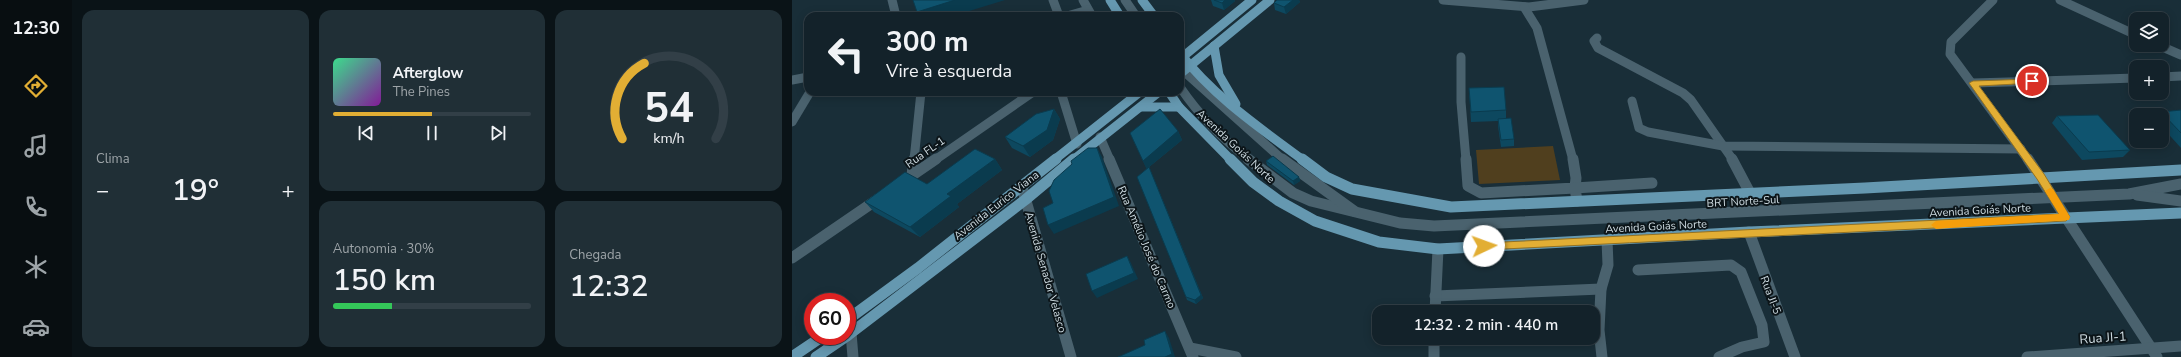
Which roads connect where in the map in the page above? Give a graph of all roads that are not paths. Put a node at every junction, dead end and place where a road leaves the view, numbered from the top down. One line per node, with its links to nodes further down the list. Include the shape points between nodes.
1 (892, 0): 15 (street)
2 (1053, 0): 16 (street)
3 (1083, 0): 17 (street)
4 (1110, 0): 18 (main road)
5 (1125, 0): 19 (street)
6 (1142, 0): 20 (main road)
7 (1252, 0): 25 (main road)
8 (1270, 0): 23 (main road)
9 (1443, 0): 14 (street)
10 (1535, 0): 14 (street)
11 (1584, 0): 14 (street)
12 (1993, 0): 36 (street, via 1951,42 1950,54)
13 (2060, 0): 21 (street)
14 (1527, 7): 60 (street, via 1537,28 1572,152)
15 (895, 12)
16 (1058, 12)
17 (1089, 12)
18 (1118, 12)
19 (1133, 12)
20 (1151, 12)
21 (2129, 32)
22 (1597, 38): 52 (street, via 1594,42 1598,48 1683,93 1691,100)
23 (1214, 46): 28 (main road); 48 (main road, via 1219,75)
24 (2169, 50): 26 (street)
25 (1184, 54)
26 (2181, 55)
27 (1461, 57): 60 (street, via 1461,102 1468,186 1481,192)
28 (1184, 69)
29 (1184, 71): 48 (main road)
30 (1184, 71): 68 (street, via 1290,166)
31 (2181, 76): 32 (street)
32 (2169, 77)
33 (804, 78): 35 (street)
34 (2129, 78): 36 (street)
35 (792, 80)
36 (1973, 83): 53 (street)
37 (1184, 93): 68 (street, BRT Norte-Sul, via 1196,111 1234,148 1293,193 1311,201)
38 (808, 96): 49 (street)
39 (920, 96): 55 (street)
40 (1027, 96): 55 (street, Rua FL-1)
41 (1062, 96): 51 (street)
42 (1135, 96): 51 (main road, Avenida Eurico Viana)
43 (1154, 96): 46 (main road, Avenida Eurico Viana)
44 (1172, 96): 47 (main road, Avenida Goiás Norte)
45 (1632, 101): 52 (street, via 1639,128 1648,132)
46 (1142, 107): 47 (main road); 50 (main road, Avenida Eurico Viana)
47 (1179, 107): 72 (main road, Avenida Goiás Norte, via 1253,182 1279,201 1315,221 1379,242)
48 (1240, 113): 65 (main road, via 1326,177 1352,189 1451,207)
49 (792, 122)
50 (1100, 137): 64 (main road, Avenida Eurico Viana); 86 (street, Rua Amélio José do Carmo)
51 (1077, 144): 59 (main road, Avenida Eurico Viana)
52 (1723, 146): 53 (street); 61 (street)
53 (2021, 149): 56 (street)
54 (2181, 170): 56 (main road)
55 (912, 175): 73 (street, Rua FL-1)
56 (2041, 176): 61 (main road); 63 (street)
57 (1652, 183): 60 (street)
58 (2181, 184): 62 (street, BRT Norte-Sul)
59 (1022, 187): 64 (street, Avenida Senador Velasco); 78 (main road, Avenida Eurico Viana)
60 (1575, 188): 65 (street)
61 (1750, 193): 65 (main road)
62 (2129, 194): 63 (street, BRT Norte-Sul); 66 (street, BRT Norte-Sul)
63 (2054, 198): 68 (street, BRT Norte-Sul, via 1478,226 1400,223); 69 (street)
64 (1025, 200): 79 (main road, Avenida Eurico Viana); 90 (street, Avenida Senador Velasco)
65 (1577, 201)
66 (2181, 201)
67 (2181, 213): 69 (main road, Avenida Goiás Norte)
68 (1359, 214)
69 (2066, 217): 70 (main road, Avenida Goiás Norte, via 1892,228); 85 (street)
70 (1748, 232): 71 (main road, Avenida Goiás Norte); 95 (street, Rua JI-5)
71 (1607, 240): 72 (main road, Avenida Goiás Norte); 75 (street, via 1608,265)
72 (1438, 249): 76 (street)
73 (794, 253)
74 (1638, 270): 94 (street, via 1731,265 1741,272 1762,325 1764,342 1742,347)
75 (1601, 289): 76 (street); 93 (street, via 1599,330)
76 (1435, 296): 77 (street)
77 (1435, 305)
78 (856, 313)
79 (856, 327)
80 (810, 345): 87 (main road)
81 (832, 345): 88 (main road, Avenida Eurico Viana)
82 (850, 345): 89 (street)
83 (1434, 345): 92 (street)
84 (2181, 346): 85 (street, Rua JI-1)
85 (2153, 352): 96 (street, Rua JI-1)
86 (1191, 353): 91 (street)
87 (792, 357)
88 (816, 357)
89 (853, 357)
90 (1071, 357)
91 (1236, 357)
92 (1434, 357)
93 (1602, 357)
94 (1718, 357)
95 (1795, 357)
96 (2027, 357)

